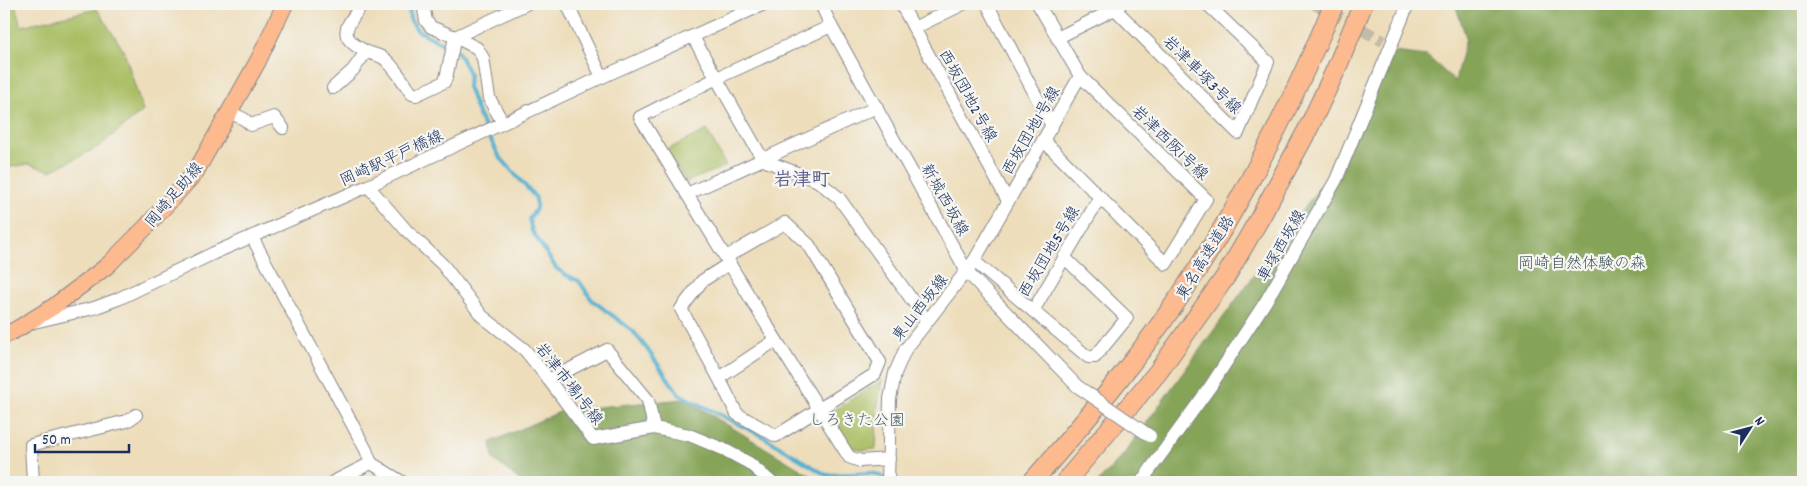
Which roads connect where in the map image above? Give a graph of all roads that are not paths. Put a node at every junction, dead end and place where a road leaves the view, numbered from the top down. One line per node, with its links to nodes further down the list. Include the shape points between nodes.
1 (285, 4): 29 (main road, 岡崎足助線)
2 (362, 4): 23 (street, via 345,29 348,39)
3 (423, 4): 20 (street, via 426,21 431,27)
4 (526, 4): 17 (street)
5 (567, 4): 25 (street)
6 (764, 4): 21 (street, 岡崎駅平戸橋線)
7 (821, 4): 18 (street, 新城西坂線)
8 (901, 4): 19 (street, 西坂団地2号線)
9 (964, 4): 19 (street)
10 (987, 4): 31 (street)
11 (1038, 4): 22 (street, 西坂団地1号線)
12 (1207, 4): 16 (street, 岩津車塚3号線, via 1268,62 1238,132)
13 (1334, 4): 61 (highway, 東名高速道路, via 1285,112 1232,214 1197,271 1120,379)
14 (1363, 4): 62 (highway, 東名高速道路, via 1309,127 1226,276 1158,372)
15 (1408, 4): 53 (street, 車塚西坂線, via 1387,43 1336,180 1266,301)
16 (1117, 5): 22 (street)
17 (501, 9): 20 (street)
18 (831, 26): 26 (street); 28 (street, 新城西坂線)
19 (914, 28): 38 (street, 西坂団地2号線)
20 (455, 36): 23 (street, via 444,82 416,95 387,60); 30 (street, via 473,45 483,58 489,98)
21 (692, 37): 25 (street, 岡崎駅平戸橋線); 26 (street)
22 (1057, 38): 24 (street, 西坂団地1号線)
23 (366, 52): 27 (street, via 353,70)
24 (1080, 76): 31 (street, 西坂団地1号線); 37 (street, 岩津西阪1号線, via 1206,199 1166,264)
25 (602, 77): 30 (street, 岡崎駅平戸橋線)
26 (717, 78): 34 (street); 36 (street, via 640,117)
27 (333, 88)
28 (877, 107): 34 (street); 42 (street, 新城西坂線)
29 (229, 112): 32 (street, via 251,125 274,116); 45 (main road, 岡崎足助線, via 195,173 146,228 106,266 54,307)
30 (503, 123): 35 (street, 岡崎駅平戸橋線)
31 (1052, 126): 33 (street, 西坂団地1号線)
32 (283, 128)
33 (1043, 140): 37 (street); 38 (street, 西坂団地1号線)
34 (763, 160): 36 (street); 44 (street, via 818,181 839,198)
35 (368, 186): 39 (street, 岡崎駅平戸橋線); 49 (street, 岩津市場1号線, via 406,230 443,265 482,316 524,350)
36 (687, 194): 41 (street)
37 (1100, 197): 40 (street, 西坂団地5号線)
38 (1008, 201): 42 (street, 西坂団地1号線)
39 (252, 237): 45 (street, 岡崎駅平戸橋線, via 118,299); 55 (street)
40 (1064, 257): 43 (street, 西坂団地5号線); 43 (street, via 1127,318 1092,358)
41 (728, 260): 47 (street); 48 (street, via 702,281 681,309); 50 (street, via 785,223 809,245 880,362 875,374)
42 (971, 266): 43 (street, 西坂団地5号線); 44 (street, 東山西坂線); 53 (street, 新城西坂線, bridge, via 1076,386)
43 (1033, 311)
44 (927, 321): 54 (street, 東山西坂線, via 904,350 895,374 890,400)
45 (26, 324): 46 (main road, 岡崎足助線)
46 (4, 336)
47 (776, 340): 48 (street); 50 (street)
48 (718, 378): 50 (street, via 737,414 776,436)
49 (550, 380): 52 (street, 岩津市場1号線, via 593,440); 52 (street, via 607,350 648,400)
50 (819, 408): 54 (street, via 849,457 860,461)
51 (136, 415): 56 (street, via 126,421 31,445)
52 (654, 428): 59 (street, 岩津市場1号線, via 689,435 723,449 749,463)
53 (1167, 448): 63 (street, 車塚西坂線)
54 (889, 459): 60 (street, 東山西坂線)
55 (371, 463): 57 (street); 58 (street)
56 (33, 482)
57 (333, 482)
58 (402, 482)
59 (771, 482)
60 (888, 482)
61 (1032, 482)
62 (1065, 482)
63 (1141, 482)

